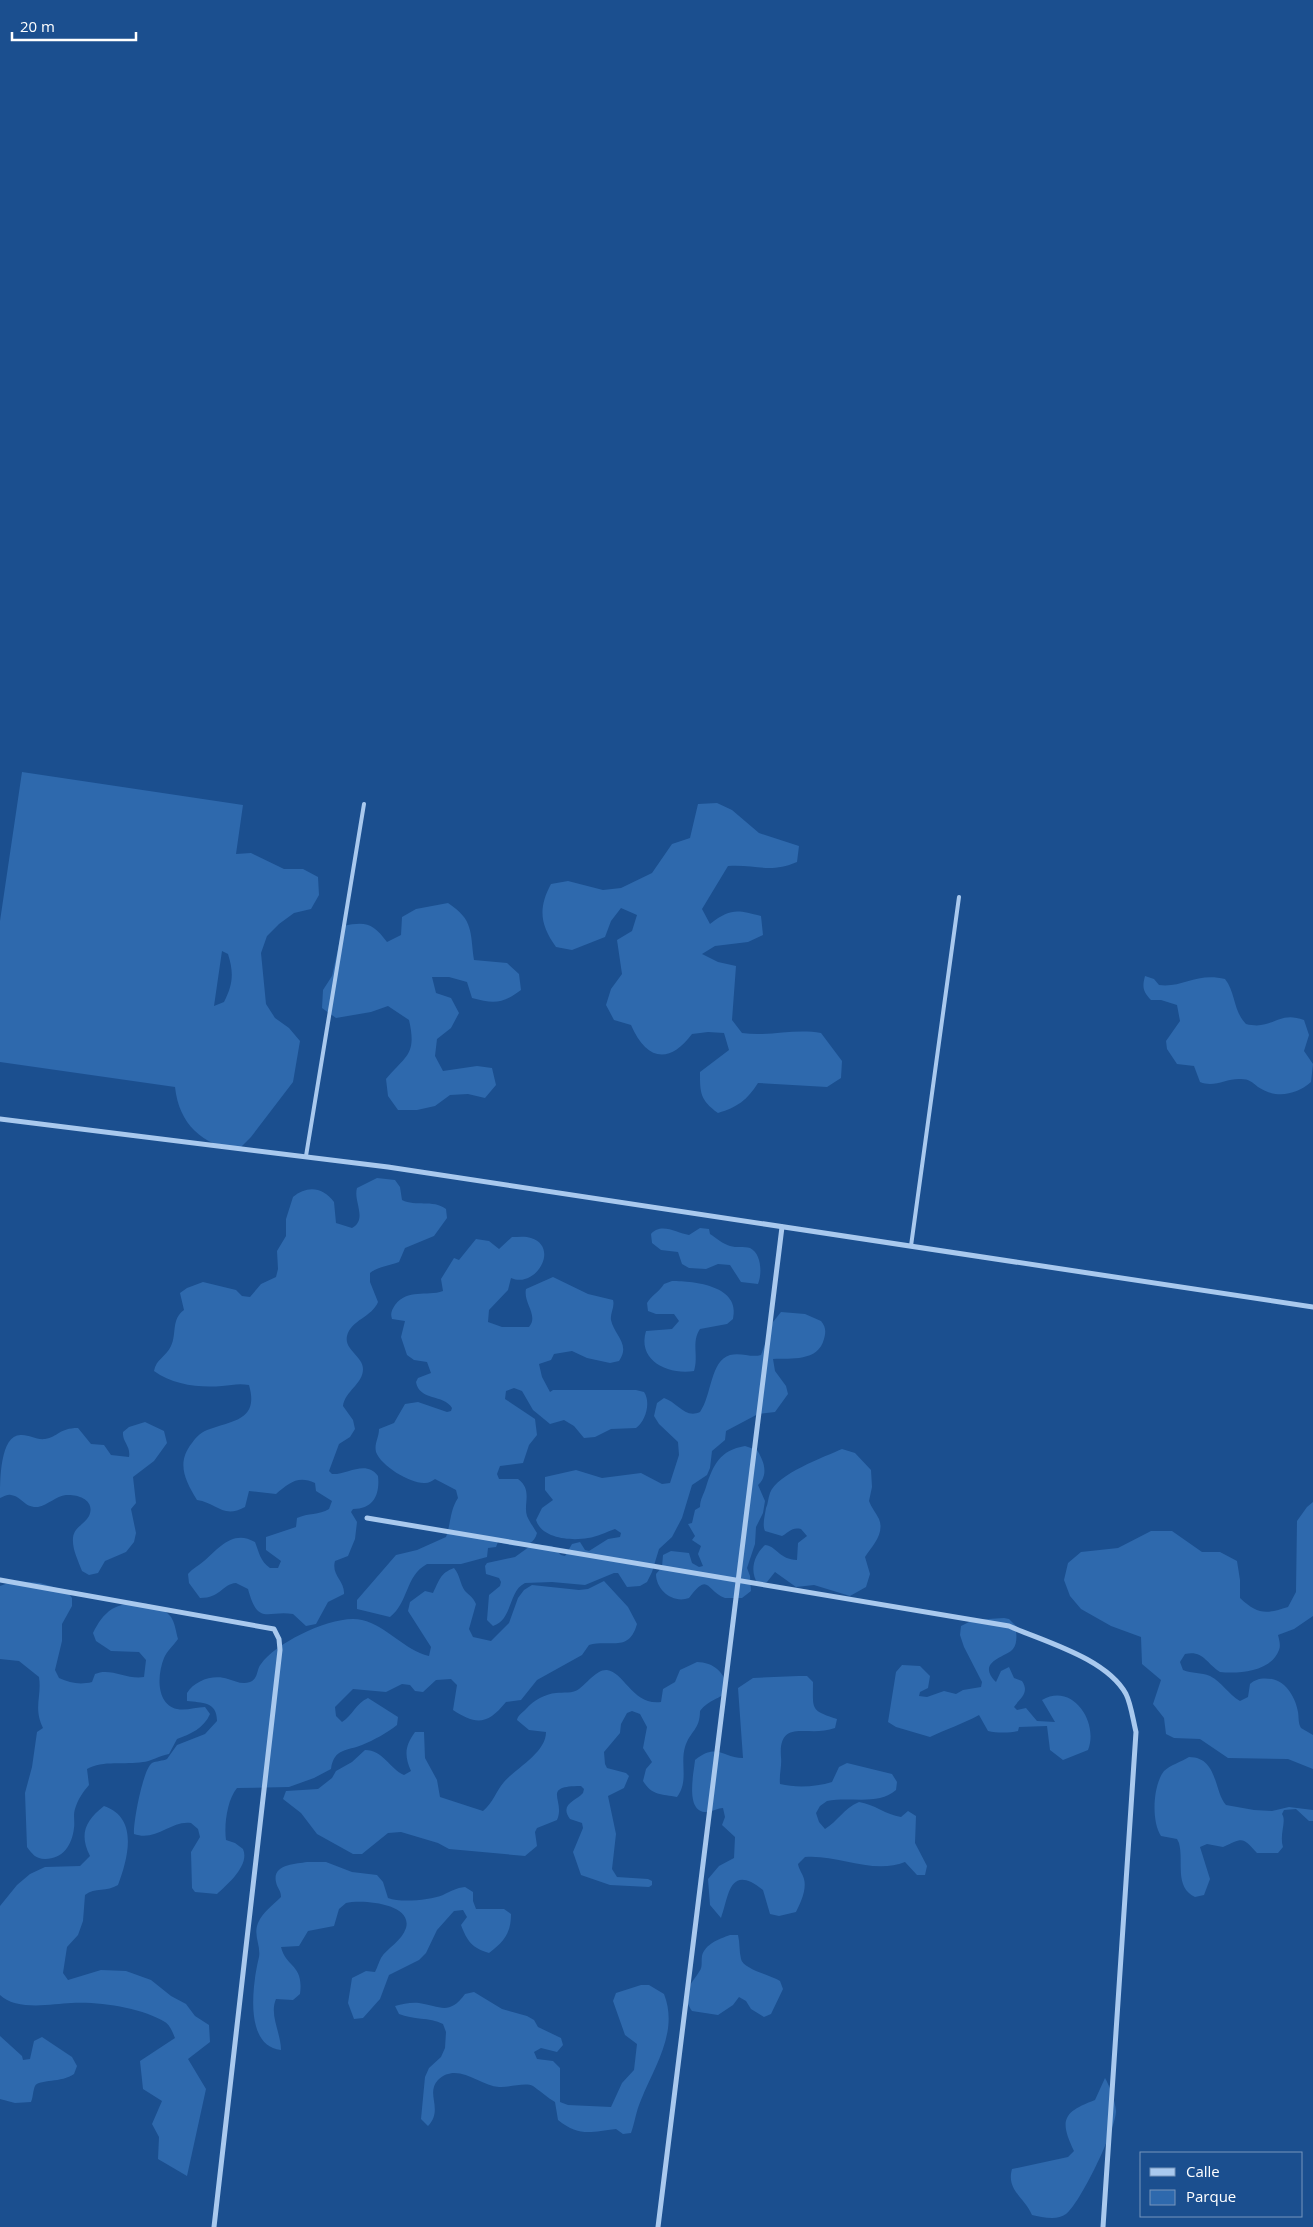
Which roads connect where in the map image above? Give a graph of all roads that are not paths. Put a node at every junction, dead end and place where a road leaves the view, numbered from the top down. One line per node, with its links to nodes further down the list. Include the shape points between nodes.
1 (364, 804): 4 (lane)
2 (959, 897): 6 (lane)
3 (0, 1119): 4 (street)
4 (306, 1156): 5 (street)
5 (782, 1227): 6 (street); 10 (street)
6 (911, 1246): 7 (street)
7 (1313, 1307)
8 (367, 1518): 10 (street)
9 (0, 1580): 11 (street, via 274,1629 279,1639)
10 (738, 1580): 12 (street); 13 (street, via 1009,1626 1088,1661 1110,1674 1126,1695 1136,1732)
11 (214, 2227)
12 (658, 2227)
13 (1103, 2227)

